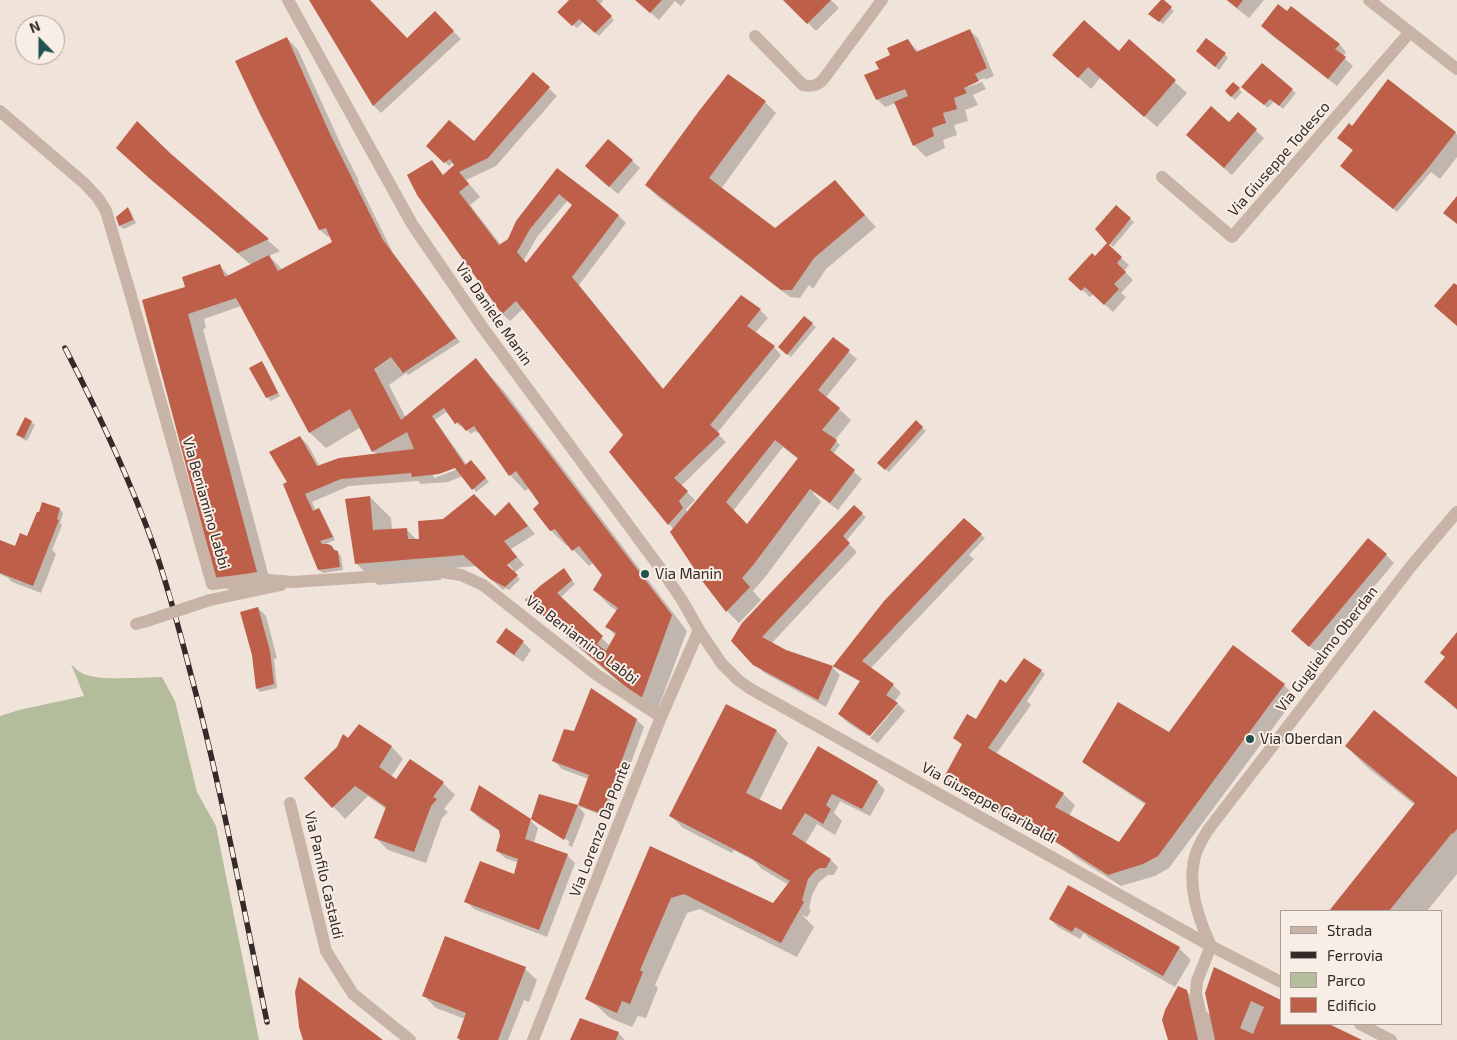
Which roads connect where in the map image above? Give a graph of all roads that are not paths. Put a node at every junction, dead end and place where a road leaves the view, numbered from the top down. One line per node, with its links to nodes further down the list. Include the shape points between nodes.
1 (288, 0): 12 (street, Via Daniele Manin, via 412,224 483,328 663,572)
2 (882, 0): 5 (street, via 816,86 803,85)
3 (1369, 0): 4 (street)
4 (1410, 32): 6 (street); 8 (street, Via Giuseppe Todesco, via 1232,237)
5 (755, 36)
6 (1457, 69)
7 (0, 111): 10 (street, Via Beniamino Labbi, via 84,183 106,211 212,584 257,579)
8 (1162, 177)
9 (1457, 512): 15 (street, Via Guglielmo Oberdan, via 1412,565 1202,840 1193,864 1193,887 1197,909)
10 (293, 582): 11 (street, bridge, via 210,600); 13 (street, Via Beniamino Labbi, via 440,572 461,575 483,585 598,674)
11 (142, 622)
12 (699, 630): 13 (street, Via Lorenzo Da Ponte); 15 (street, Via Giuseppe Garibaldi, via 722,664 749,688)
13 (662, 717): 19 (street, Via Lorenzo Da Ponte)
14 (290, 802): 18 (street, Via Panfilo Castaldi, via 326,951 353,994)
15 (1211, 946): 16 (street, Via Giuseppe Garibaldi); 20 (street, via 1197,981 1196,993)
16 (1280, 981)
17 (1362, 1025): 21 (street)
18 (410, 1040)
19 (533, 1040)
20 (1206, 1040)
21 (1391, 1040)

